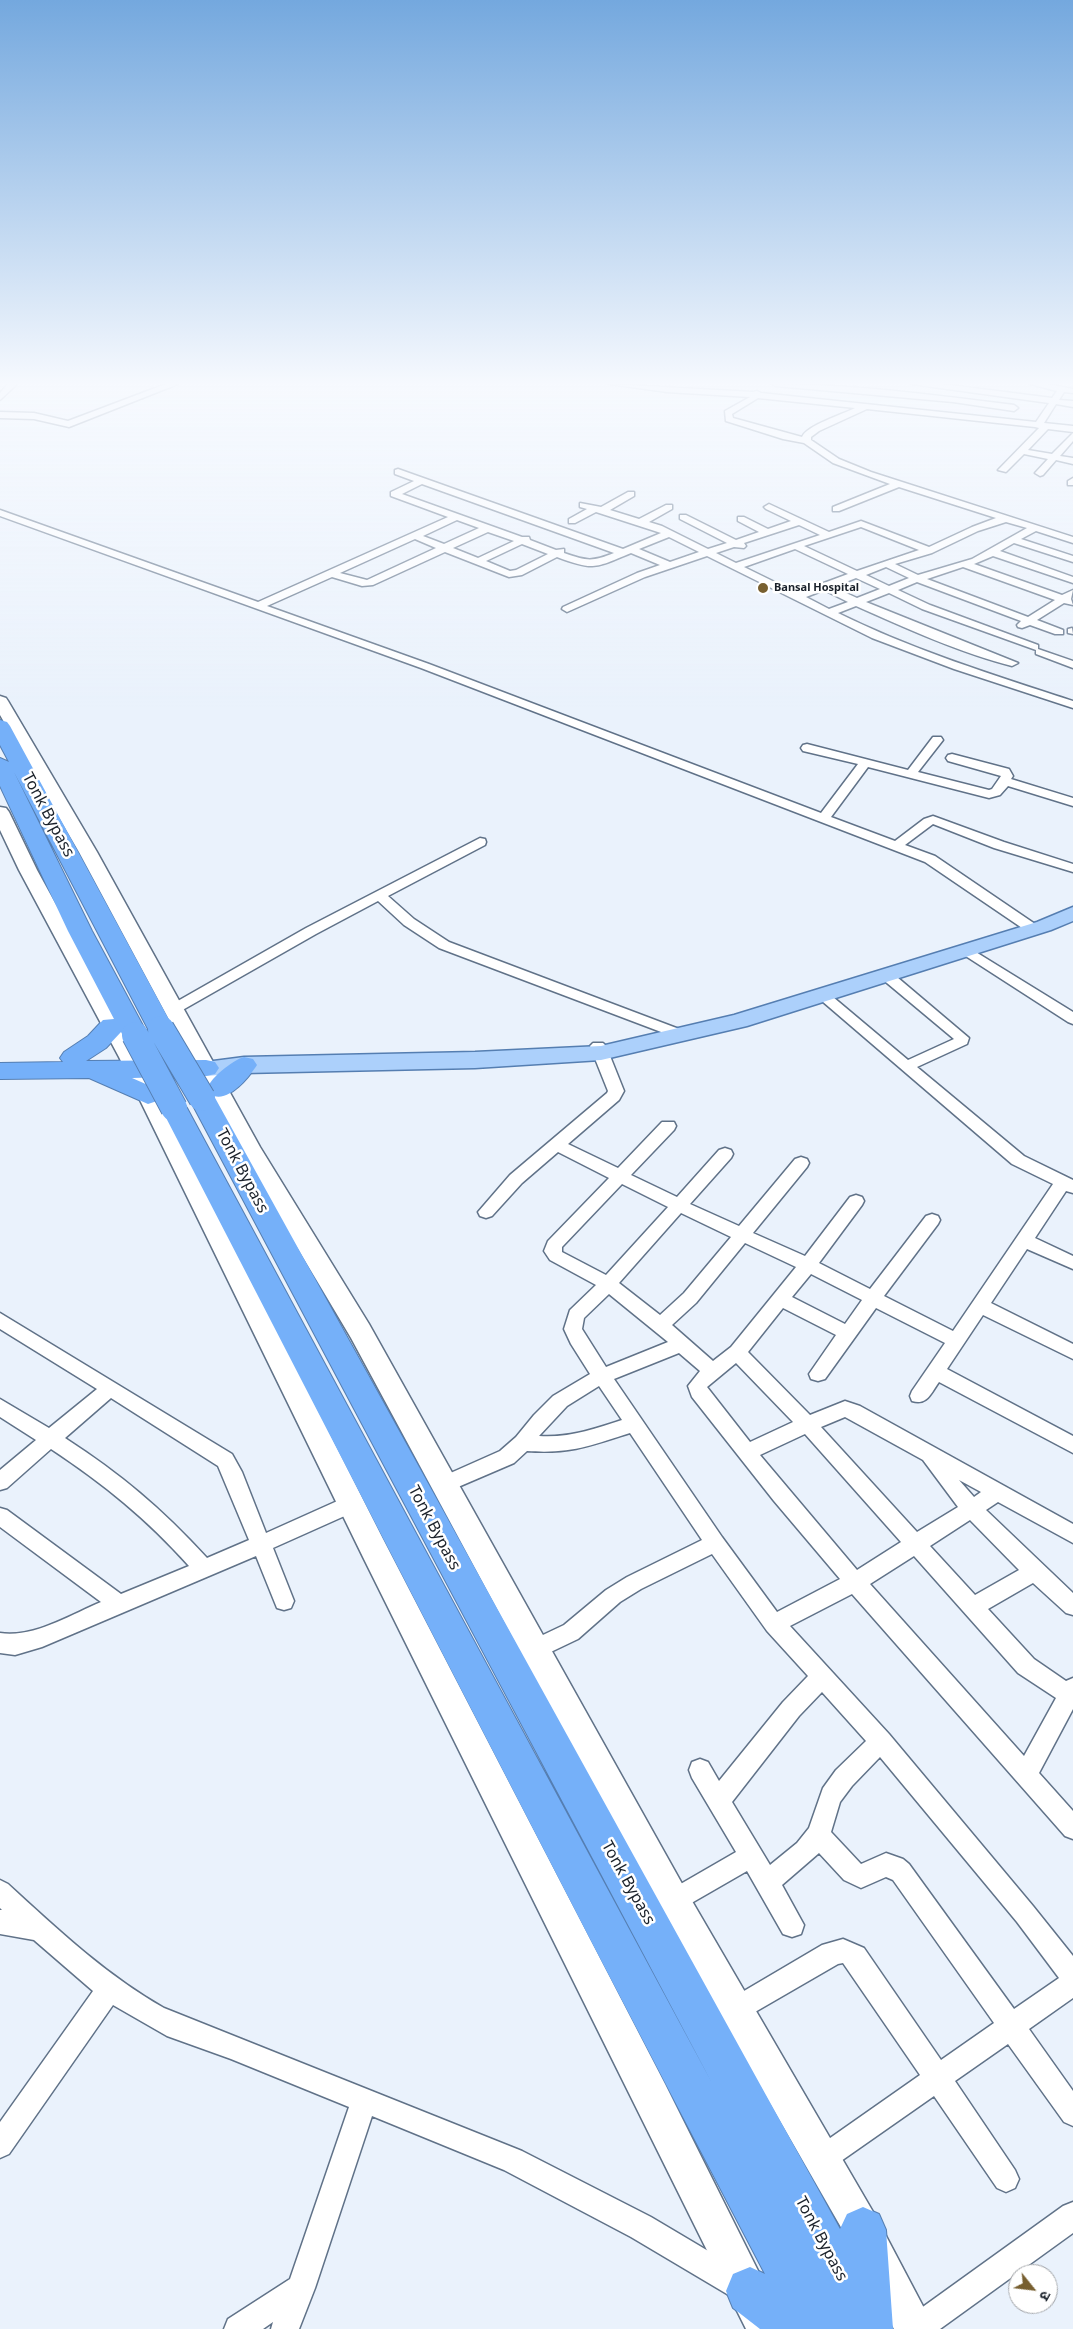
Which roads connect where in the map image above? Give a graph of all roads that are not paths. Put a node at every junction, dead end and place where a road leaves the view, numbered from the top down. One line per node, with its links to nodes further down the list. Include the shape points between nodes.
1 (397, 493): 12 (street, via 394,494)
2 (457, 493): 19 (street)
3 (877, 493): 10 (street)
4 (924, 493): 15 (street)
5 (631, 494): 9 (street)
6 (583, 506): 9 (street)
7 (669, 507): 17 (street)
8 (769, 507): 18 (street)
9 (598, 510): 16 (street); 17 (street)
10 (836, 510)
11 (0, 513): 55 (street)
12 (456, 517): 20 (street); 25 (street)
13 (682, 517): 30 (street)
14 (741, 519): 22 (street)
15 (1004, 519): 21 (street); 34 (street)
16 (572, 521)
17 (641, 522): 23 (street)
18 (800, 522): 22 (street); 24 (street)
19 (550, 527): 26 (street); 29 (street)
20 (488, 528): 29 (street); 32 (street)
21 (1034, 528): 27 (street); 28 (street)
22 (767, 532): 30 (street)
23 (669, 533): 33 (street); 35 (street)
24 (828, 535): 31 (street); 34 (street, via 861,524)
25 (415, 536): 32 (street); 45 (street)
26 (586, 540): 33 (street); 37 (street)
27 (1014, 540): 36 (street); 39 (street)
28 (1073, 540)
29 (521, 541): 37 (street); 40 (street)
30 (735, 543): 35 (street); 38 (street)
31 (796, 546): 38 (street); 46 (street)
32 (447, 547): 40 (street); 45 (street, via 365,583)
33 (626, 551): 37 (street, via 590,565); 42 (street)
34 (930, 551): 41 (street)
35 (708, 552): 42 (street); 44 (street)
36 (992, 552): 43 (street); 48 (street)
37 (556, 554): 40 (street, via 514,574)
38 (764, 557): 44 (street)
39 (1073, 559)
40 (478, 561)
41 (886, 563): 46 (street); 47 (street)
42 (669, 565): 57 (street)
43 (966, 565): 47 (street); 53 (street)
44 (736, 566): 52 (street)
45 (331, 573): 55 (street)
46 (854, 574): 49 (street); 50 (street)
47 (918, 579): 50 (street); 51 (street)
48 (1073, 580)
49 (824, 586): 52 (street); 54 (street)
50 (888, 590): 54 (street); 59 (street)
51 (952, 592): 56 (street); 59 (street)
52 (796, 597): 58 (street)
53 (1070, 598): 60 (street)
54 (856, 602): 58 (street); 59 (street)
55 (258, 606): 82 (street)
56 (991, 606): 60 (street); 61 (street)
57 (567, 609)
58 (828, 613): 63 (street)
59 (913, 614): 61 (street); 61 (street); 63 (street)
60 (1029, 621): 62 (street); 64 (street)
61 (952, 629): 64 (street); 65 (street); 66 (street)
62 (1059, 632)
63 (876, 636): 65 (street)
64 (1004, 637): 66 (street); 68 (street)
65 (914, 651): 69 (street)
66 (981, 652): 67 (street); 69 (street)
67 (1012, 663)
68 (1073, 665)
69 (958, 668): 71 (street)
70 (0, 701): 92 (street, via 88,852)
71 (1073, 705)
72 (0, 726): 92 (highway, Tonk Bypass)
73 (937, 740): 78 (street)
74 (808, 748): 76 (street)
75 (952, 758): 79 (street, via 1005,772 1007,776)
76 (864, 763): 78 (street); 82 (street)
77 (0, 764): 95 (highway, via 80,931)
78 (910, 775): 79 (street, via 989,794 996,792)
79 (1003, 782): 80 (street)
80 (1073, 802)
81 (0, 812): 95 (street, via 28,870)
82 (824, 817): 84 (street)
83 (480, 842): 86 (street)
84 (896, 846): 85 (street, via 933,820); 88 (street, via 930,859)
85 (1073, 868)
86 (380, 896): 92 (street, via 311,931); 94 (street, via 409,922 444,945)
87 (1073, 913): 88 (main road)
88 (1033, 929): 89 (main road)
89 (966, 950): 90 (main road); 93 (street)
90 (886, 975): 91 (main road); 100 (street, via 962,1038 962,1041)
91 (822, 995): 94 (main road); 100 (street)
92 (168, 1019): 102 (street); 102 (highway, Tonk Bypass, bridge)
93 (1073, 1019)
94 (682, 1035): 96 (main road)
95 (127, 1047): 98 (highway); 98 (highway, via 96,1042); 102 (street); 102 (highway)
96 (600, 1050): 99 (main road, via 475,1060); 102 (main road, via 464,1052); 104 (street, via 616,1091 614,1096)
97 (0, 1060): 98 (highway)
98 (81, 1064): 101 (highway); 102 (highway)
99 (244, 1065): 102 (highway)
100 (907, 1066): 108 (street, via 1018,1160)
101 (0, 1071)
102 (192, 1086): 143 (street, via 249,1148 360,1331); 145 (street); 195 (highway, via 604,1925); 196 (highway, Tonk Bypass)
103 (668, 1126): 107 (street)
104 (557, 1145): 107 (street); 111 (street, via 516,1179)
105 (725, 1154): 110 (street)
106 (801, 1163): 113 (street)
107 (621, 1176): 110 (street); 117 (street, via 554,1245 553,1251 556,1256)
108 (1068, 1185): 114 (street)
109 (856, 1201): 116 (street)
110 (680, 1206): 113 (street); 117 (street)
111 (486, 1212)
112 (932, 1220): 118 (street)
113 (743, 1235): 116 (street); 122 (street, via 690,1298)
114 (1025, 1241): 115 (street); 120 (street)
115 (1073, 1264)
116 (808, 1265): 118 (street); 119 (street)
117 (608, 1284): 122 (street); 131 (street, via 576,1314 573,1329)
118 (872, 1298): 123 (street); 124 (street)
119 (780, 1299): 123 (street); 126 (street)
120 (981, 1306): 124 (street); 127 (street)
121 (0, 1320): 132 (street)
122 (660, 1325): 125 (street)
123 (847, 1333): 130 (street)
124 (957, 1341): 129 (street)
125 (682, 1344): 128 (street); 131 (street)
126 (737, 1352): 128 (street); 136 (street)
127 (1073, 1352)
128 (713, 1372): 140 (street, via 697,1386 699,1392)
129 (936, 1372): 133 (street); 139 (street)
130 (818, 1374)
131 (602, 1376): 135 (street); 138 (street, via 560,1401)
132 (110, 1388): 137 (street); 151 (street, via 224,1460 232,1472)
133 (919, 1396)
134 (0, 1407): 137 (street)
135 (635, 1424): 138 (street, via 570,1443); 149 (street)
136 (807, 1424): 140 (street); 141 (street, via 845,1409); 150 (street)
137 (50, 1440): 142 (street); 152 (street, via 156,1516)
138 (523, 1443): 143 (street, via 500,1460)
139 (1073, 1444)
140 (747, 1452): 154 (street)
141 (931, 1455): 144 (street); 146 (street)
142 (0, 1482)
143 (444, 1485): 161 (street)
144 (998, 1492): 146 (street); 148 (street)
145 (351, 1504): 151 (street); 191 (street)
146 (972, 1509): 150 (street); 153 (street)
147 (0, 1516): 156 (street)
148 (1073, 1534)
149 (715, 1543): 159 (street); 161 (street, via 626,1587 571,1632)
150 (914, 1545): 154 (street); 158 (street)
151 (261, 1546): 152 (street); 155 (street)
152 (203, 1568): 156 (street)
153 (1034, 1572): 157 (street); 158 (street)
154 (855, 1582): 159 (street); 166 (street)
155 (284, 1602)
156 (119, 1604): 160 (street, via 35,1640 15,1645)
157 (1073, 1606)
158 (972, 1608): 163 (street, via 1026,1666)
159 (774, 1624): 162 (street)
160 (0, 1643)
161 (534, 1650): 173 (street)
162 (822, 1677): 164 (street); 167 (street, via 790,1709)
163 (1070, 1699): 166 (street)
164 (881, 1742): 169 (street, via 844,1778 831,1796); 177 (street)
165 (700, 1770): 167 (street)
166 (1026, 1774): 168 (street)
167 (718, 1801): 170 (street)
168 (1073, 1828)
169 (818, 1836): 171 (street, via 805,1851); 181 (street, via 852,1872 861,1876 886,1864 901,1872)
170 (751, 1856): 171 (street); 173 (street)
171 (766, 1882): 175 (street)
172 (0, 1892): 176 (street)
173 (673, 1900): 180 (street)
174 (0, 1922): 176 (street)
175 (792, 1925)
176 (40, 1929): 179 (street)
177 (1073, 1976)
178 (1073, 1983): 181 (street)
179 (110, 1988): 183 (street, via 146,2012 191,2033 231,2046); 185 (street)
180 (736, 2010): 182 (street, via 831,1954 848,1951); 186 (street)
181 (1010, 2027): 182 (street); 184 (street)
182 (938, 2078): 186 (street); 187 (street)
183 (364, 2101): 190 (street); 191 (street, via 513,2160 641,2227)
184 (1073, 2113)
185 (0, 2145)
186 (822, 2159): 189 (street)
187 (1006, 2179)
188 (1072, 2220): 197 (street)
189 (863, 2230): 196 (highway); 197 (street)
190 (301, 2288): 192 (street); 193 (street)
191 (758, 2310): 194 (highway)
192 (238, 2329)
193 (285, 2329)
194 (798, 2329)
195 (820, 2329)
196 (870, 2329)
197 (915, 2329)

